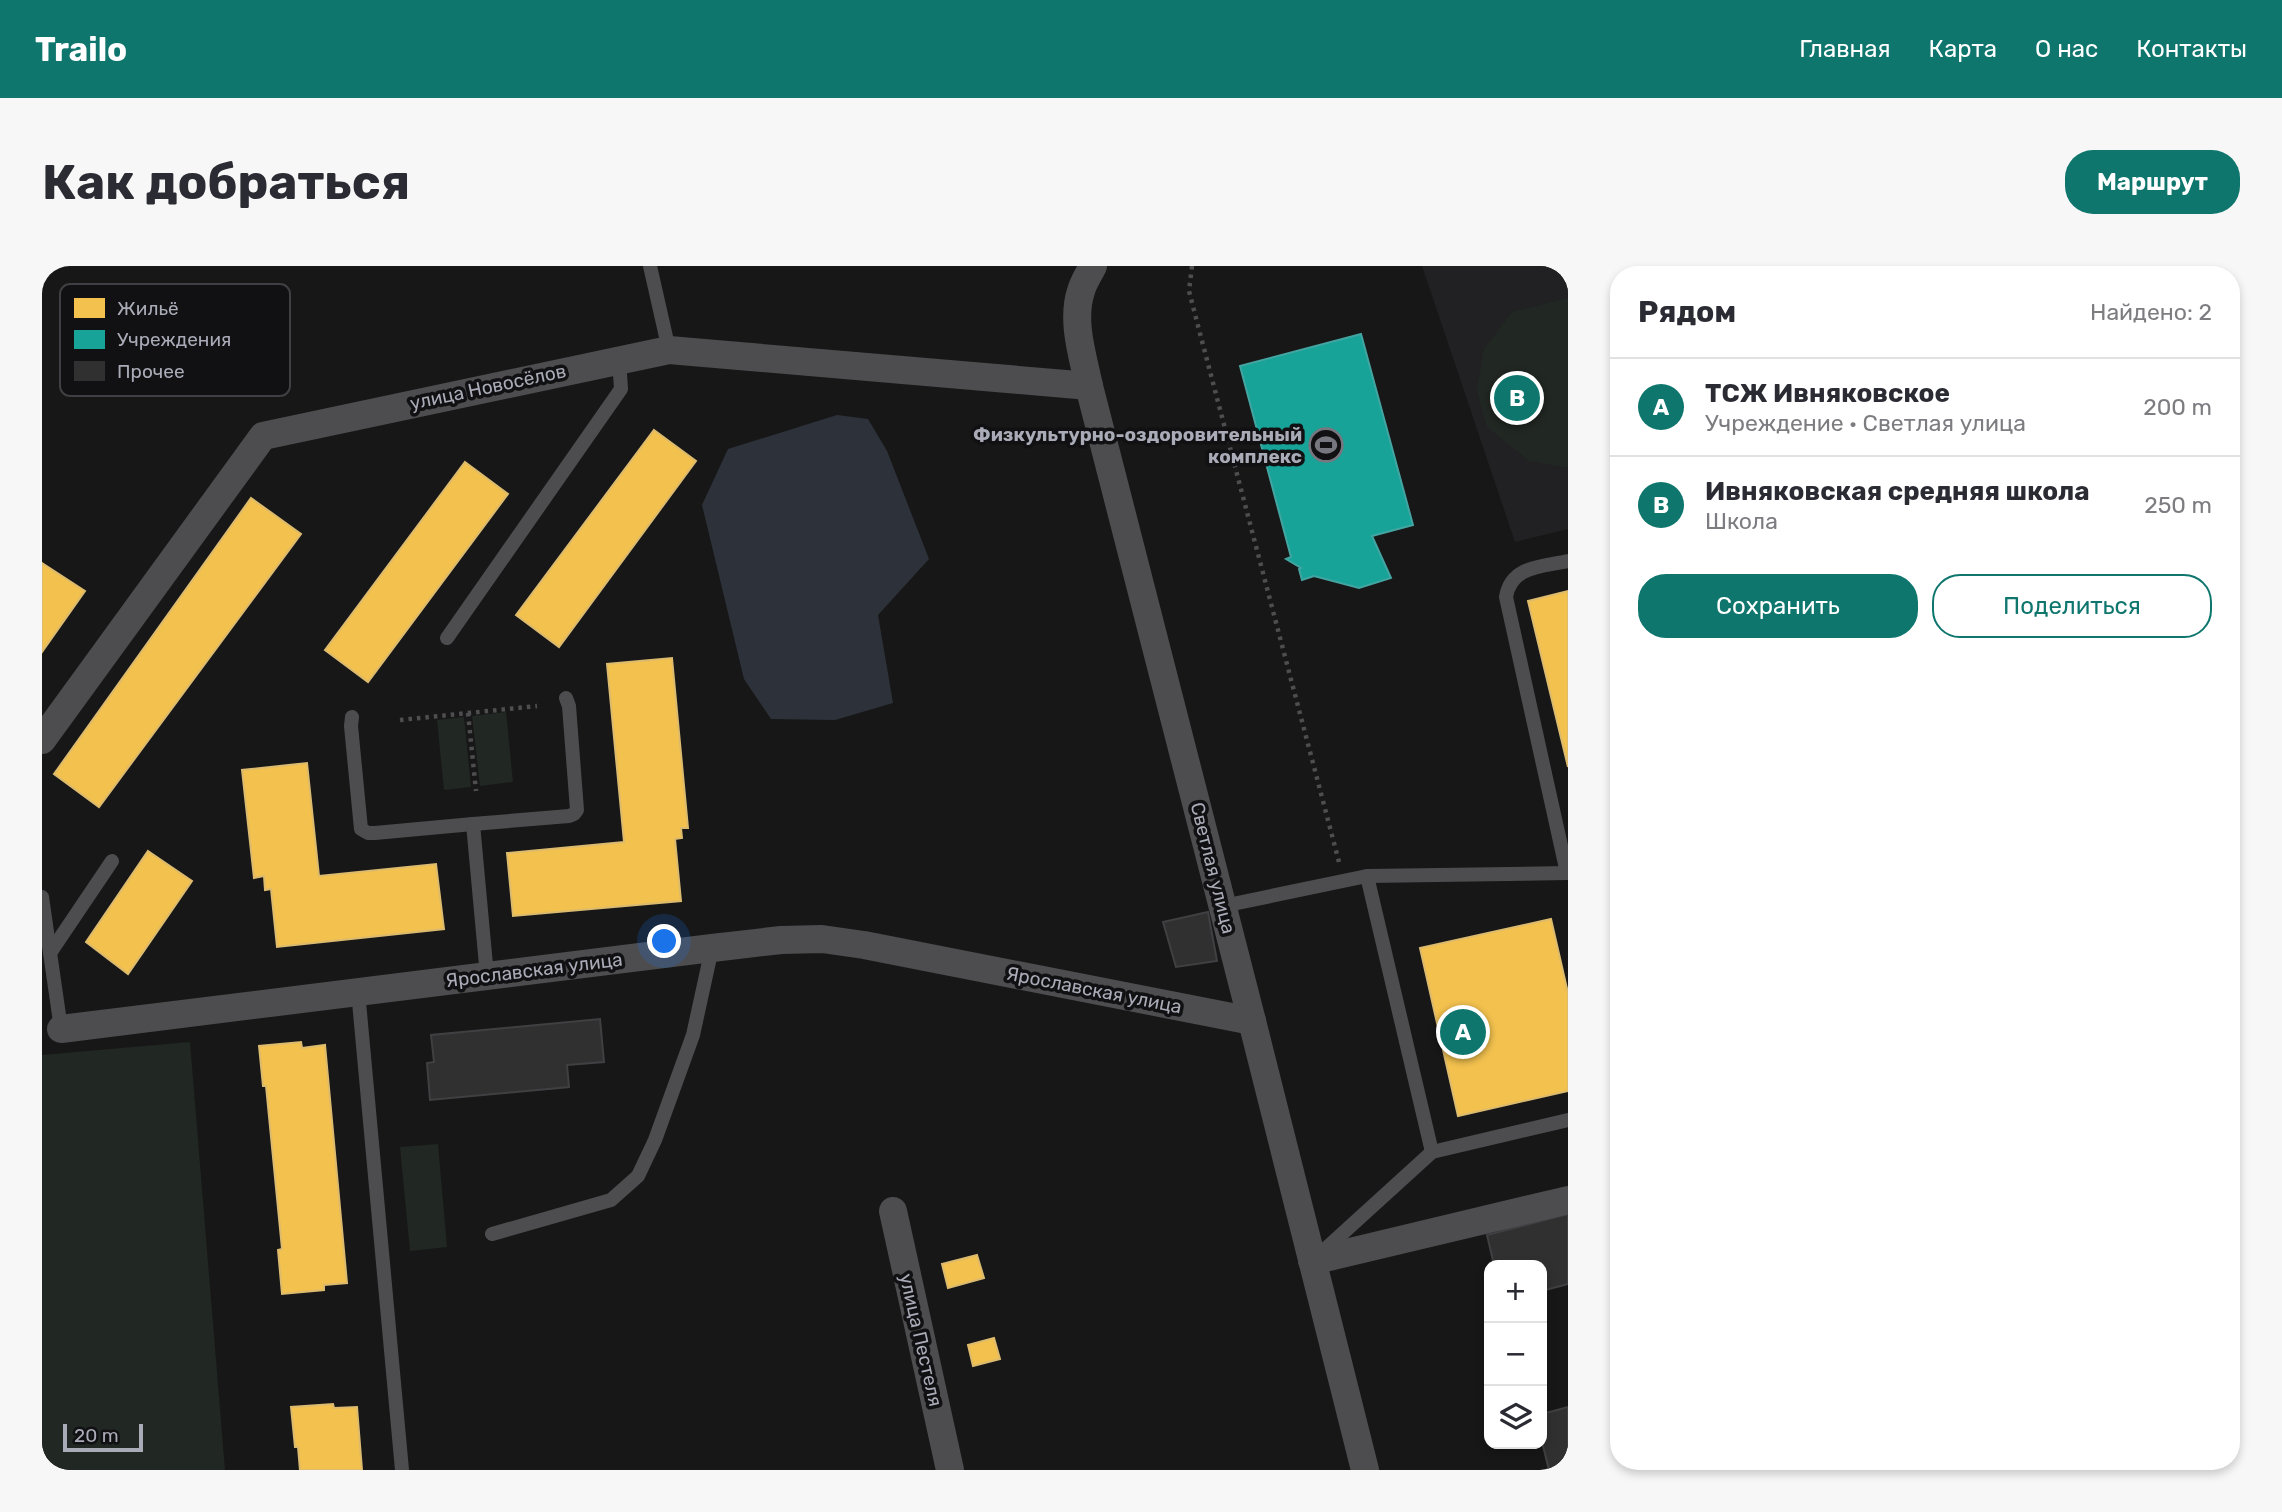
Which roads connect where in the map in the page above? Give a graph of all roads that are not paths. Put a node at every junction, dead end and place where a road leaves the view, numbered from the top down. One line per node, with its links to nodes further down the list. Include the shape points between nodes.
1 (650, 266): 3 (lane)
2 (1093, 266): 5 (street, Светлая улица, via 1080,292 1078,315)
3 (669, 350): 4 (street, улица Новосёлов); 5 (street, улица Новосёлов)
4 (619, 359): 7 (lane, via 621,389); 10 (street, улица Новосёлов, via 263,436)
5 (1089, 386): 16 (street, Светлая улица)
6 (1568, 561): 13 (lane, via 1517,574 1506,597)
7 (447, 638)
8 (566, 698): 11 (lane, via 577,810 569,816)
9 (352, 717): 11 (lane, via 361,829 375,833)
10 (42, 740)
11 (473, 824): 19 (lane)
12 (112, 861): 18 (lane)
13 (1567, 873): 14 (lane)
14 (1367, 876): 16 (lane); 24 (lane)
15 (42, 897): 18 (lane)
16 (1223, 906): 21 (street, Светлая улица)
17 (712, 948): 19 (street, Ярославская улица); 21 (street, Ярославская улица, via 822,939); 27 (lane, via 693,1035 638,1176 611,1200)
18 (50, 953): 22 (lane)
19 (486, 976): 20 (street, Ярославская улица)
20 (358, 991): 22 (street, Ярославская улица); 29 (lane)
21 (1252, 1021): 28 (street, Светлая улица)
22 (61, 1029)
23 (1568, 1120): 24 (lane)
24 (1432, 1152): 28 (lane)
25 (1568, 1200): 28 (street)
26 (892, 1211): 30 (street, улица Пестеля)
27 (492, 1234)
28 (1312, 1261): 31 (street, Светлая улица)
29 (402, 1470)
30 (950, 1470)
31 (1365, 1470)

